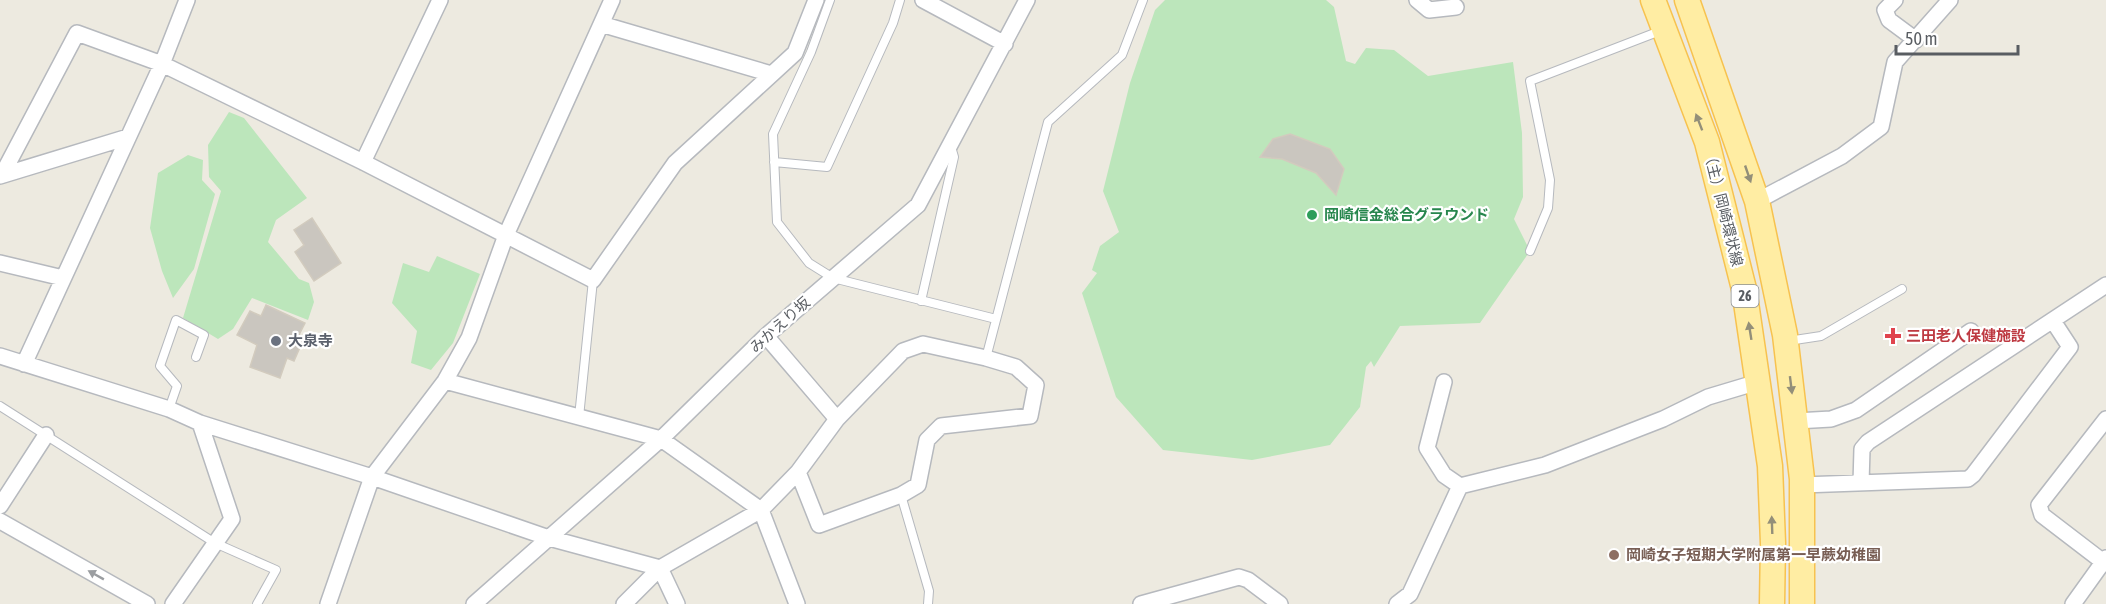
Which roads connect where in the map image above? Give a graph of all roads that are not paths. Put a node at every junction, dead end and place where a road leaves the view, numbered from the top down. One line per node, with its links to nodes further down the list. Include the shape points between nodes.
1 (187, 0): 20 (street)
2 (440, 0): 24 (street)
3 (612, 0): 16 (street)
4 (816, 0): 21 (street, via 795,53)
5 (830, 0): 25 (lane, via 773,134)
6 (900, 0): 25 (lane, via 828,167)
7 (922, 0): 19 (street)
8 (1027, 0): 19 (street, みかえり坂)
9 (1143, 0): 37 (lane, via 1122,55 1048,122)
10 (1418, 0): 15 (street, via 1429,10)
11 (1653, 0): 17 (main road, （主）岡崎環状線 / 26)
12 (1687, 0): 27 (main road, （主）岡崎環状線 / 26, one-way to 27)
13 (1895, 0): 18 (street, via 1885,10 1889,20)
14 (1950, 0): 18 (street)
15 (1456, 7)
16 (601, 24): 21 (street); 28 (street)
17 (1664, 29): 29 (lane, via 1530,81 1550,180 1548,208); 48 (main road, （主）岡崎環状線 / 26, one-way to 17, via 1744,289 1707,142)
18 (1916, 40): 27 (street, via 1895,62 1881,127 1842,156)
19 (1005, 44): 23 (street, みかえり坂)
20 (162, 64): 22 (street); 24 (street); 26 (street, via 77,33)
21 (771, 74): 33 (street, via 675,163)
22 (128, 137): 26 (street); 31 (street)
23 (950, 142): 32 (street, みかえり坂, via 918,205); 36 (lane, via 954,157)
24 (363, 162): 28 (street)
25 (774, 162): 32 (lane, via 777,222 809,263)
26 (1, 176)
27 (1757, 201): 41 (main road, （主）岡崎環状線 / 26)
28 (506, 235): 33 (street); 46 (street, via 469,338)
29 (1530, 251)
30 (0, 263): 31 (street)
31 (63, 278): 45 (street)
32 (833, 278): 36 (lane); 40 (street, みかえり坂)
33 (592, 280): 51 (lane)
34 (2106, 285): 38 (street)
35 (1902, 289): 41 (lane, via 1821,336)
36 (921, 301): 37 (lane)
37 (996, 319): 44 (lane)
38 (2053, 321): 60 (street, via 1868,442 1862,449); 60 (street, via 2070,347 1973,475 1968,479)
39 (1971, 331): 54 (street, via 1856,410 1831,419)
40 (766, 336): 52 (street); 57 (street, みかえり坂)
41 (1786, 342): 54 (main road, （主）岡崎環状線 / 26, one-way to 54)
42 (0, 356): 45 (street)
43 (196, 357): 50 (lane, via 204,335 176,320 160,366 177,386)
44 (986, 358): 52 (street, via 923,344 903,351); 63 (street, via 1016,367 1036,386 1030,416 941,426 927,440 918,484)
45 (24, 364): 50 (street)
46 (445, 381): 51 (street); 59 (street)
47 (1444, 382): 62 (street, via 1426,448 1444,475)
48 (1758, 382): 62 (street, via 1708,397 1545,465); 83 (main road, （主）岡崎環状線 / 26, one-way to 48, via 1770,466)
49 (0, 406): 56 (lane)
50 (169, 409): 55 (street)
51 (579, 417): 57 (street)
52 (837, 419): 58 (street)
53 (2106, 419): 69 (street, via 2039,505 2042,515)
54 (1796, 421): 61 (main road, （主）岡崎環状線 / 26)
55 (200, 423): 59 (street); 68 (street, via 232,519)
56 (46, 435): 64 (street); 68 (lane)
57 (661, 439): 65 (street); 67 (street, みかえり坂)
58 (798, 472): 63 (street, via 819,525); 65 (street)
59 (372, 477): 67 (street); 74 (street)
60 (1861, 483): 61 (street)
61 (1802, 485): 84 (main road, （主）岡崎環状線 / 26)
62 (1460, 486): 82 (street, via 1410,594)
63 (901, 495): 79 (lane, via 929,591)
64 (0, 506)
65 (761, 510): 70 (street); 78 (street)
66 (0, 521): 71 (street, one-way to 66)
67 (549, 538): 70 (street); 75 (street, みかえり坂)
68 (215, 543): 72 (street); 73 (lane, via 276,570)
69 (2105, 561): 85 (street)
70 (660, 568): 76 (street); 77 (street)
71 (147, 604)
72 (173, 604)
73 (257, 604)
74 (328, 604)
75 (474, 604)
76 (624, 604)
77 (677, 604)
78 (797, 604)
79 (928, 604)
80 (1141, 604): 81 (street, via 1239,577)
81 (1280, 604)
82 (1397, 604)
83 (1772, 604)
84 (1802, 604)
85 (2073, 604)

